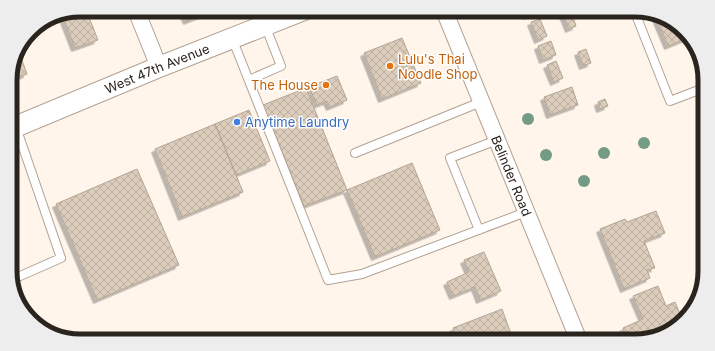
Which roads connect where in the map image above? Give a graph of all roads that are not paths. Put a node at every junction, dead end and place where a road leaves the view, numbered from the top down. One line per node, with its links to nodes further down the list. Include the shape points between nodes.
1 (139, 17): 7 (street)
2 (287, 17): 5 (street, West 47th Avenue)
3 (447, 17): 10 (street, Belinder Road)
4 (637, 17): 9 (lane, via 670,101)
5 (265, 26): 6 (street, West 47th Avenue); 8 (lane, via 282,66)
6 (232, 38): 7 (street, West 47th Avenue); 8 (lane)
7 (159, 67): 11 (street, West 47th Avenue)
8 (249, 80): 16 (lane, via 328,280 362,274)
9 (698, 90)
10 (481, 102): 13 (street, Belinder Road); 14 (lane)
11 (17, 126)
12 (17, 139): 17 (lane, via 61,258)
13 (497, 140): 15 (street, Belinder Road); 16 (lane, via 450,158)
14 (355, 153)
15 (526, 212): 16 (lane); 18 (street, Belinder Road)
16 (479, 230)
17 (18, 277)
18 (576, 334)

